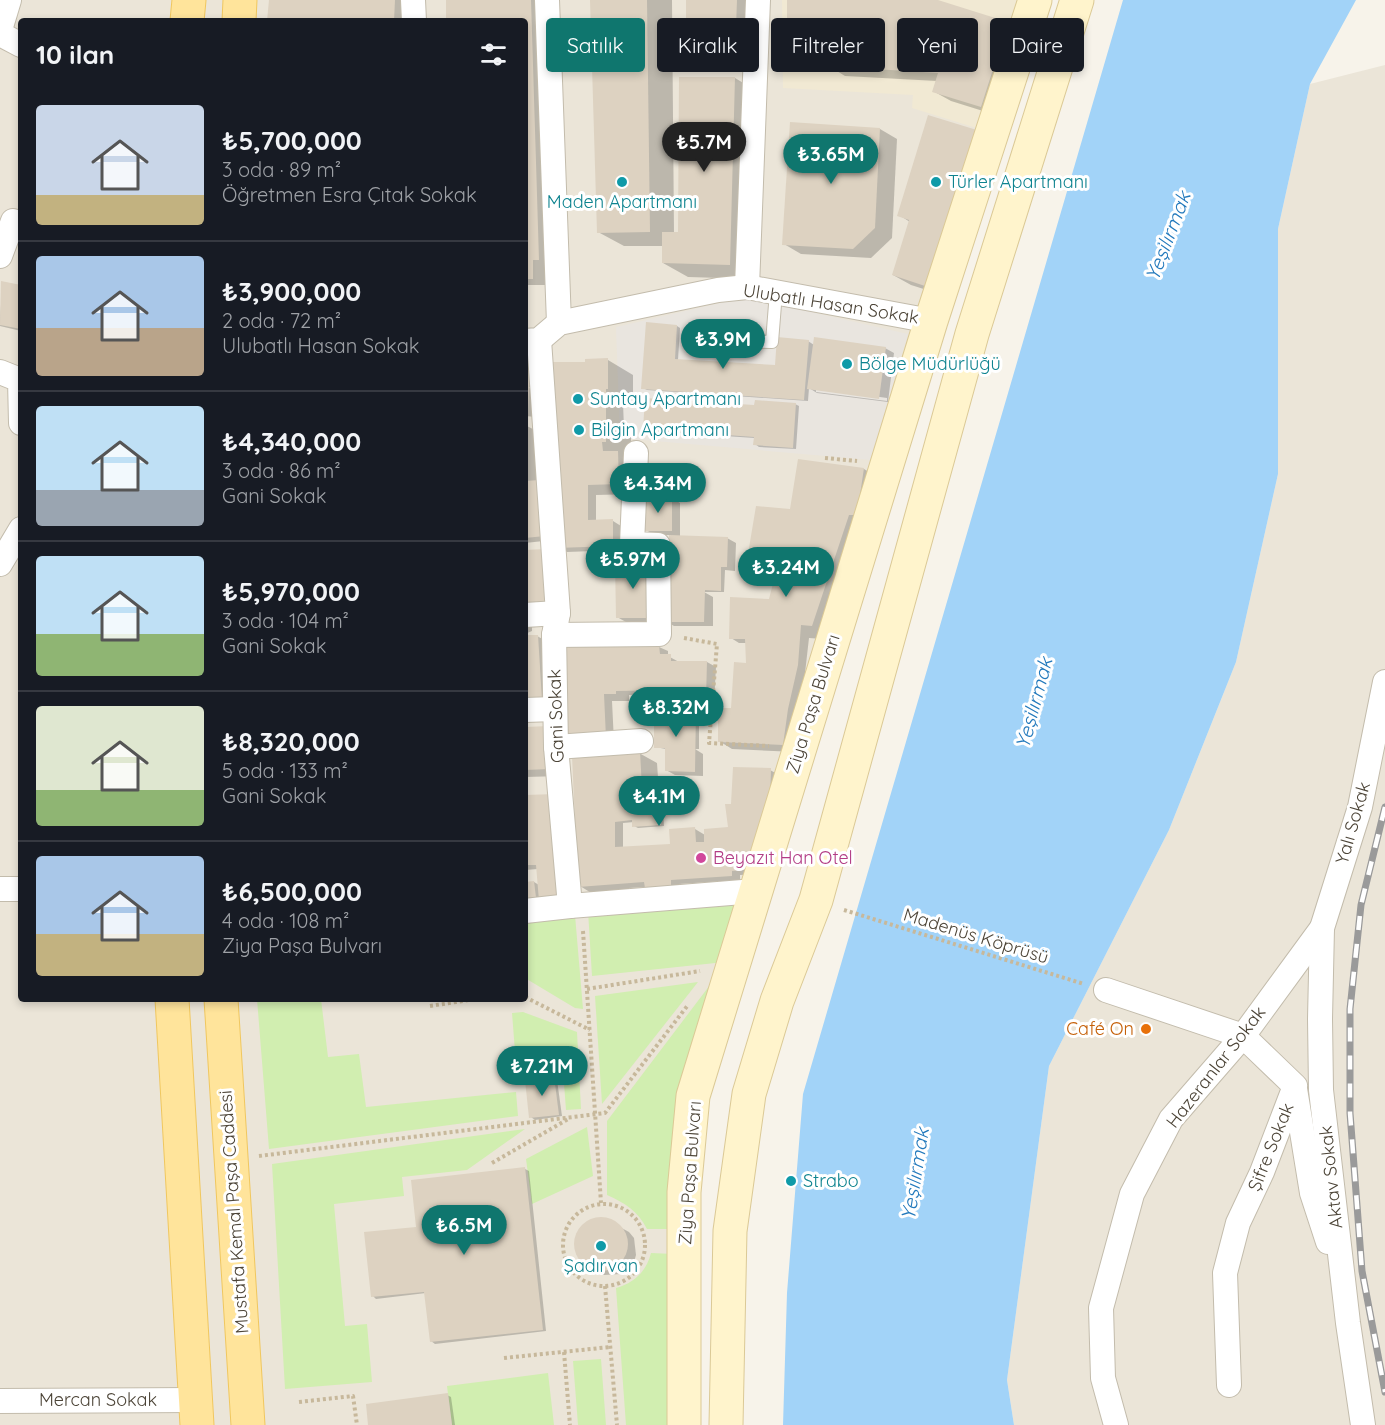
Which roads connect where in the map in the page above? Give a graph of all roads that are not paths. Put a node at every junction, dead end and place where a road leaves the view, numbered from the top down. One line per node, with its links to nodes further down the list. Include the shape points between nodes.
1 (9, 0): 12 (street)
2 (189, 0): 9 (main road)
3 (240, 0): 10 (main road)
4 (414, 0): 11 (street)
5 (547, 0): 19 (street)
6 (758, 0): 16 (street)
7 (1035, 0): 18 (street, Ziya Paşa Bulvarı)
8 (1077, 0): 51 (street, via 972,334 816,900 777,1001 749,1094 730,1231)
9 (187, 18)
10 (239, 18)
11 (414, 18)
12 (0, 32): 13 (street)
13 (18, 43)
14 (11, 221): 15 (street)
15 (0, 256)
16 (747, 287): 17 (street, Ulubatlı Hasan Sokak); 19 (street, Ulubatlı Hasan Sokak)
17 (776, 292): 18 (street, Ulubatlı Hasan Sokak); 21 (lane, via 772,342)
18 (931, 321): 36 (street, Ziya Paşa Bulvarı)
19 (559, 323): 20 (street, Ulubatlı Hasan Sokak)
20 (532, 341): 27 (street, Gani Sokak)
21 (698, 341)
22 (0, 372): 23 (street)
23 (18, 379)
24 (636, 453): 27 (street, via 632,544 658,544 659,634)
25 (18, 534): 26 (street)
26 (0, 564)
27 (546, 619): 28 (street); 30 (street, Gani Sokak)
28 (528, 627)
29 (1385, 682): 39 (street, Yalı Sokak, via 1360,807)
30 (555, 709): 31 (street); 33 (street, Gani Sokak)
31 (528, 710)
32 (641, 741): 33 (street)
33 (556, 747): 37 (street, Gani Sokak)
34 (0, 889): 35 (street)
35 (18, 890)
36 (755, 891): 37 (street); 50 (street, Ziya Paşa Bulvarı, via 693,1096 684,1192)
37 (576, 906): 38 (street)
38 (528, 911)
39 (1322, 928): 43 (street, Hazeranlar Sokak); 45 (street, Aktav Sokak, via 1322,1090)
40 (1106, 990): 43 (street, Şifre Sokak)
41 (172, 1002): 48 (main road)
42 (221, 1002): 49 (main road, Mustafa Kemal Paşa Caddesi)
43 (1243, 1036): 44 (street, Şifre Sokak); 52 (street, Hazeranlar Sokak, via 1171,1119 1132,1194 1101,1308 1103,1378)
44 (1295, 1086): 45 (street, via 1312,1193); 46 (street, Şifre Sokak, via 1238,1223 1225,1273)
45 (1348, 1323): 53 (street, Aktav Sokak)
46 (1229, 1385)
47 (0, 1401): 48 (street, Mercan Sokak)
48 (196, 1412)
49 (248, 1425)
50 (684, 1425)
51 (726, 1425)
52 (1116, 1425)
53 (1363, 1425)

